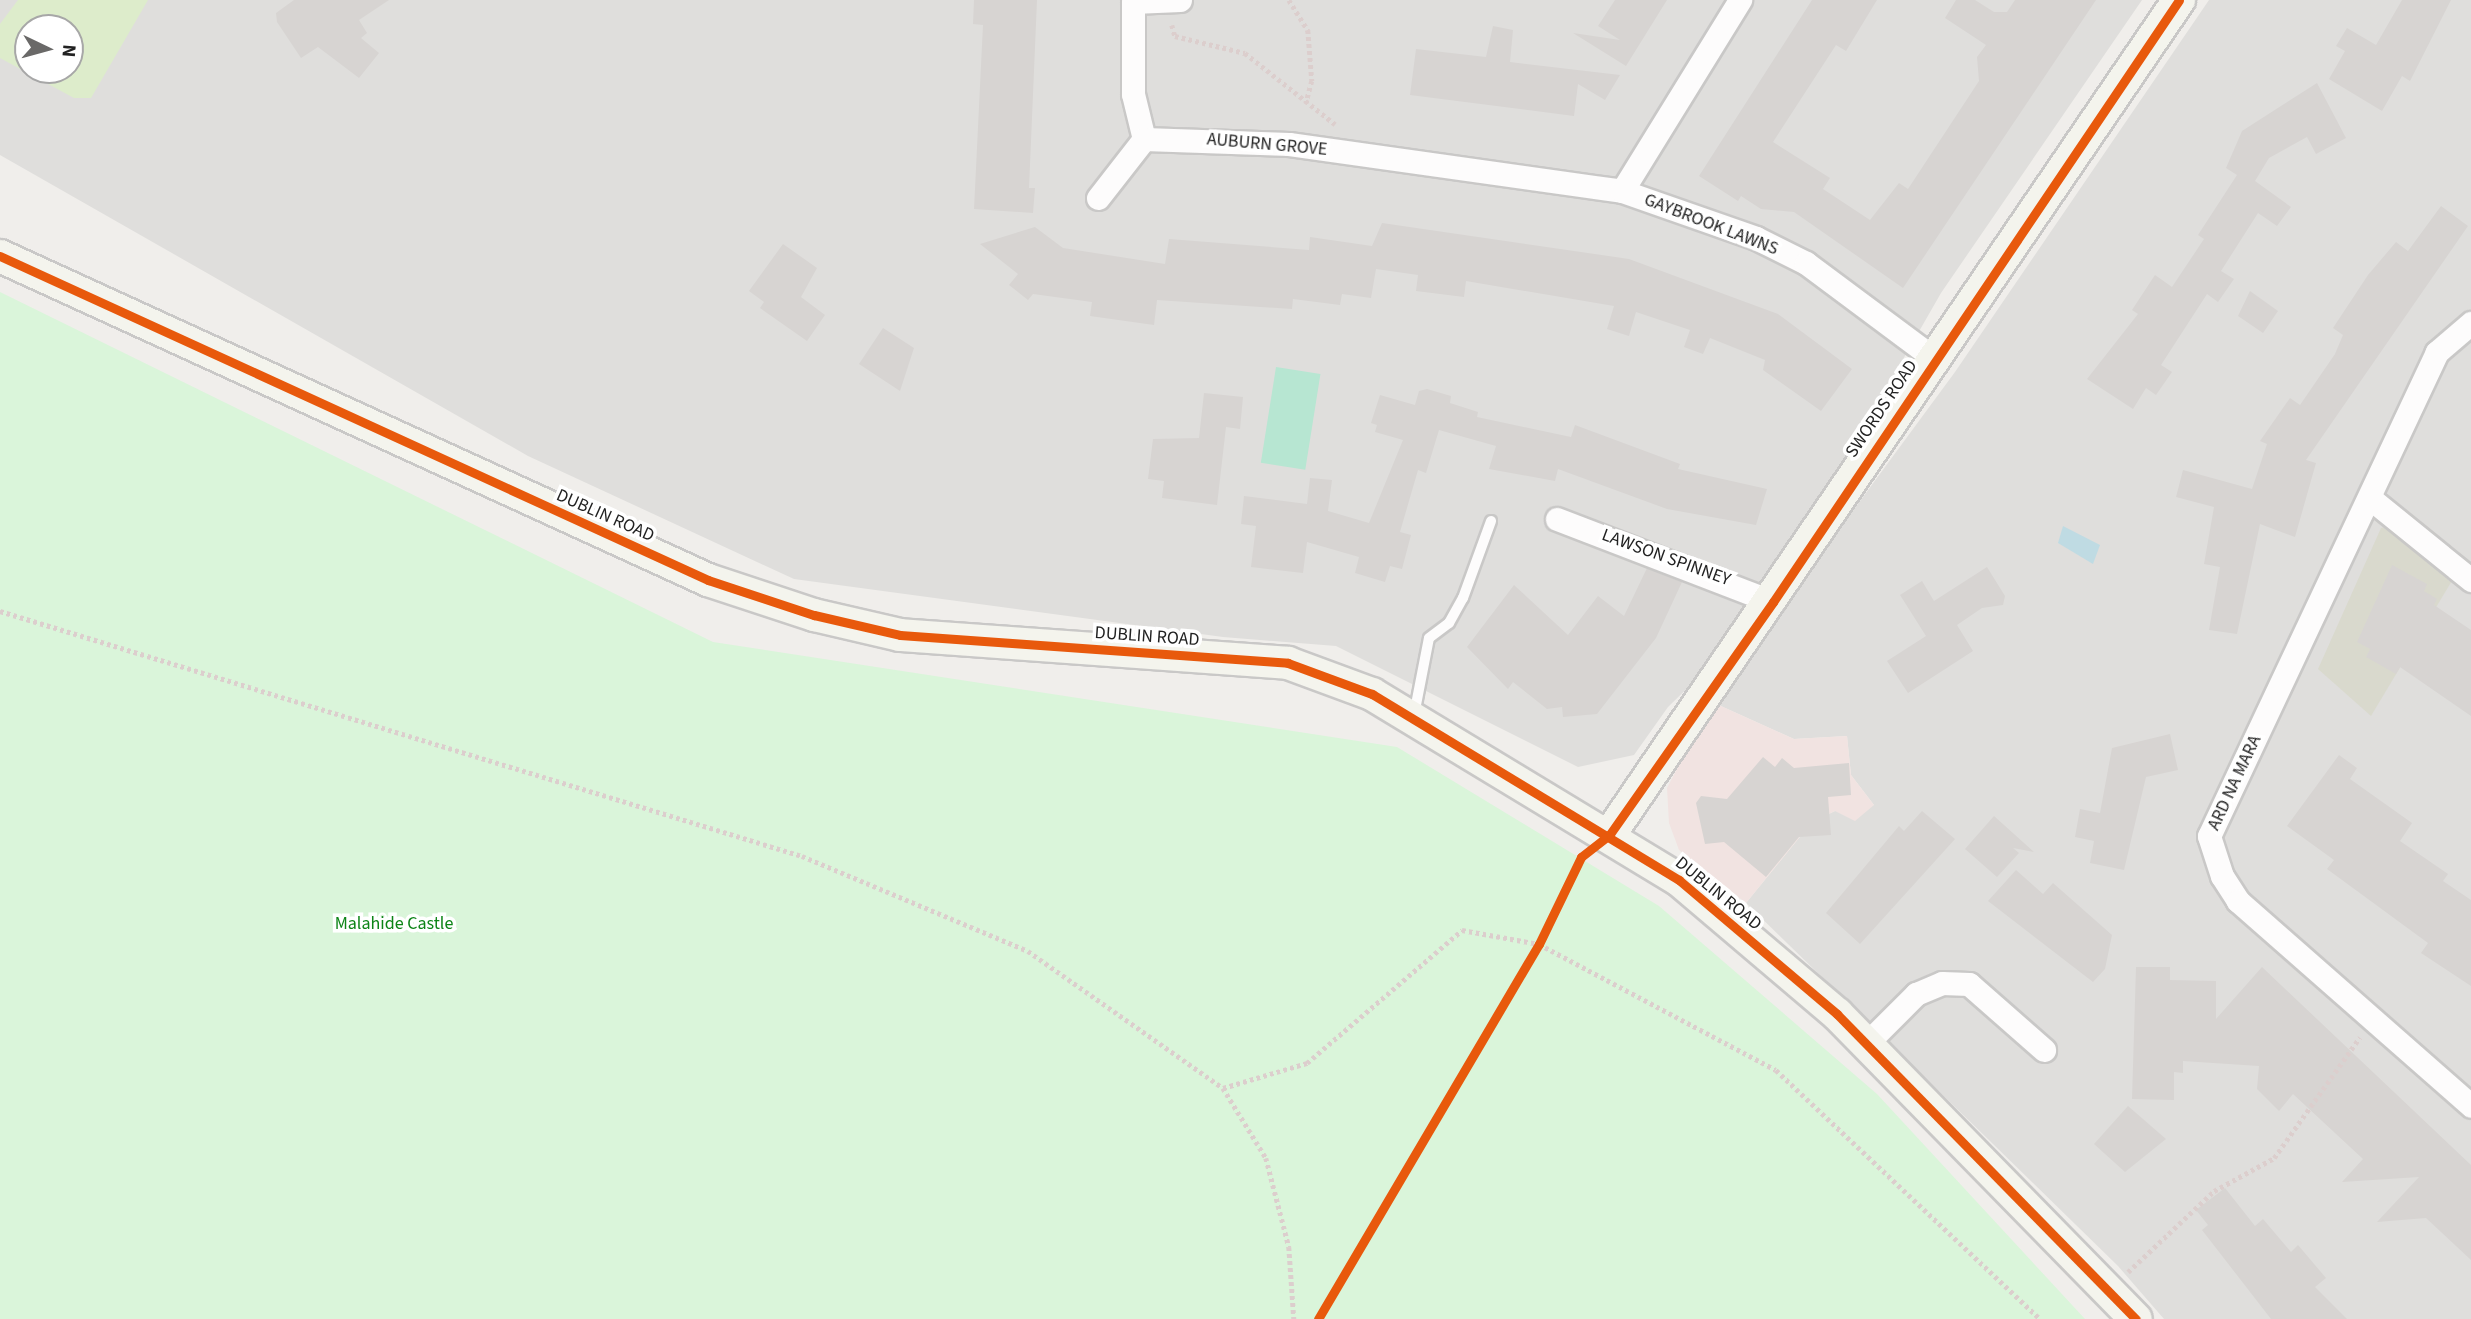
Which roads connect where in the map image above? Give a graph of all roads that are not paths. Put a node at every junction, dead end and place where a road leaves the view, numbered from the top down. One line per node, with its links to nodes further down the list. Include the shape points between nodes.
1 (1740, 0): 7 (street, GAYBROOK LAWNS)
2 (2179, 0): 11 (main road, SWORDS ROAD)
3 (1133, 1): 4 (street); 5 (street, via 1133,94)
4 (1172, 1)
5 (1144, 139): 6 (street, AUBURN GROVE, via 1289,144); 8 (street)
6 (1389, 160): 7 (street, GAYBROOK LAWNS)
7 (1622, 191): 11 (street, GAYBROOK LAWNS, via 1756,238 1806,263)
8 (1098, 198)
9 (0, 256): 17 (main road, DUBLIN ROAD, via 696,575 787,606 900,635 1288,663)
10 (2471, 323): 12 (street, ARD NA MARA, via 2437,352)
11 (1935, 359): 16 (main road, SWORDS ROAD)
12 (2371, 499): 15 (street); 21 (street, ARD NA MARA, via 2209,836 2221,876 2238,901)
13 (1557, 519): 16 (street, LAWSON SPINNEY)
14 (1491, 521): 17 (lane, via 1463,598 1449,623 1429,638)
15 (2471, 580)
16 (1773, 602): 18 (main road, SWORDS ROAD)
17 (1414, 717): 18 (main road, DUBLIN ROAD)
18 (1610, 834): 19 (main road, DUBLIN ROAD, via 1679,880)
19 (1866, 1044): 20 (street, via 1916,994 1942,983 1969,984); 22 (main road, DUBLIN ROAD)
20 (2044, 1050)
21 (2471, 1106)
22 (2136, 1319)

